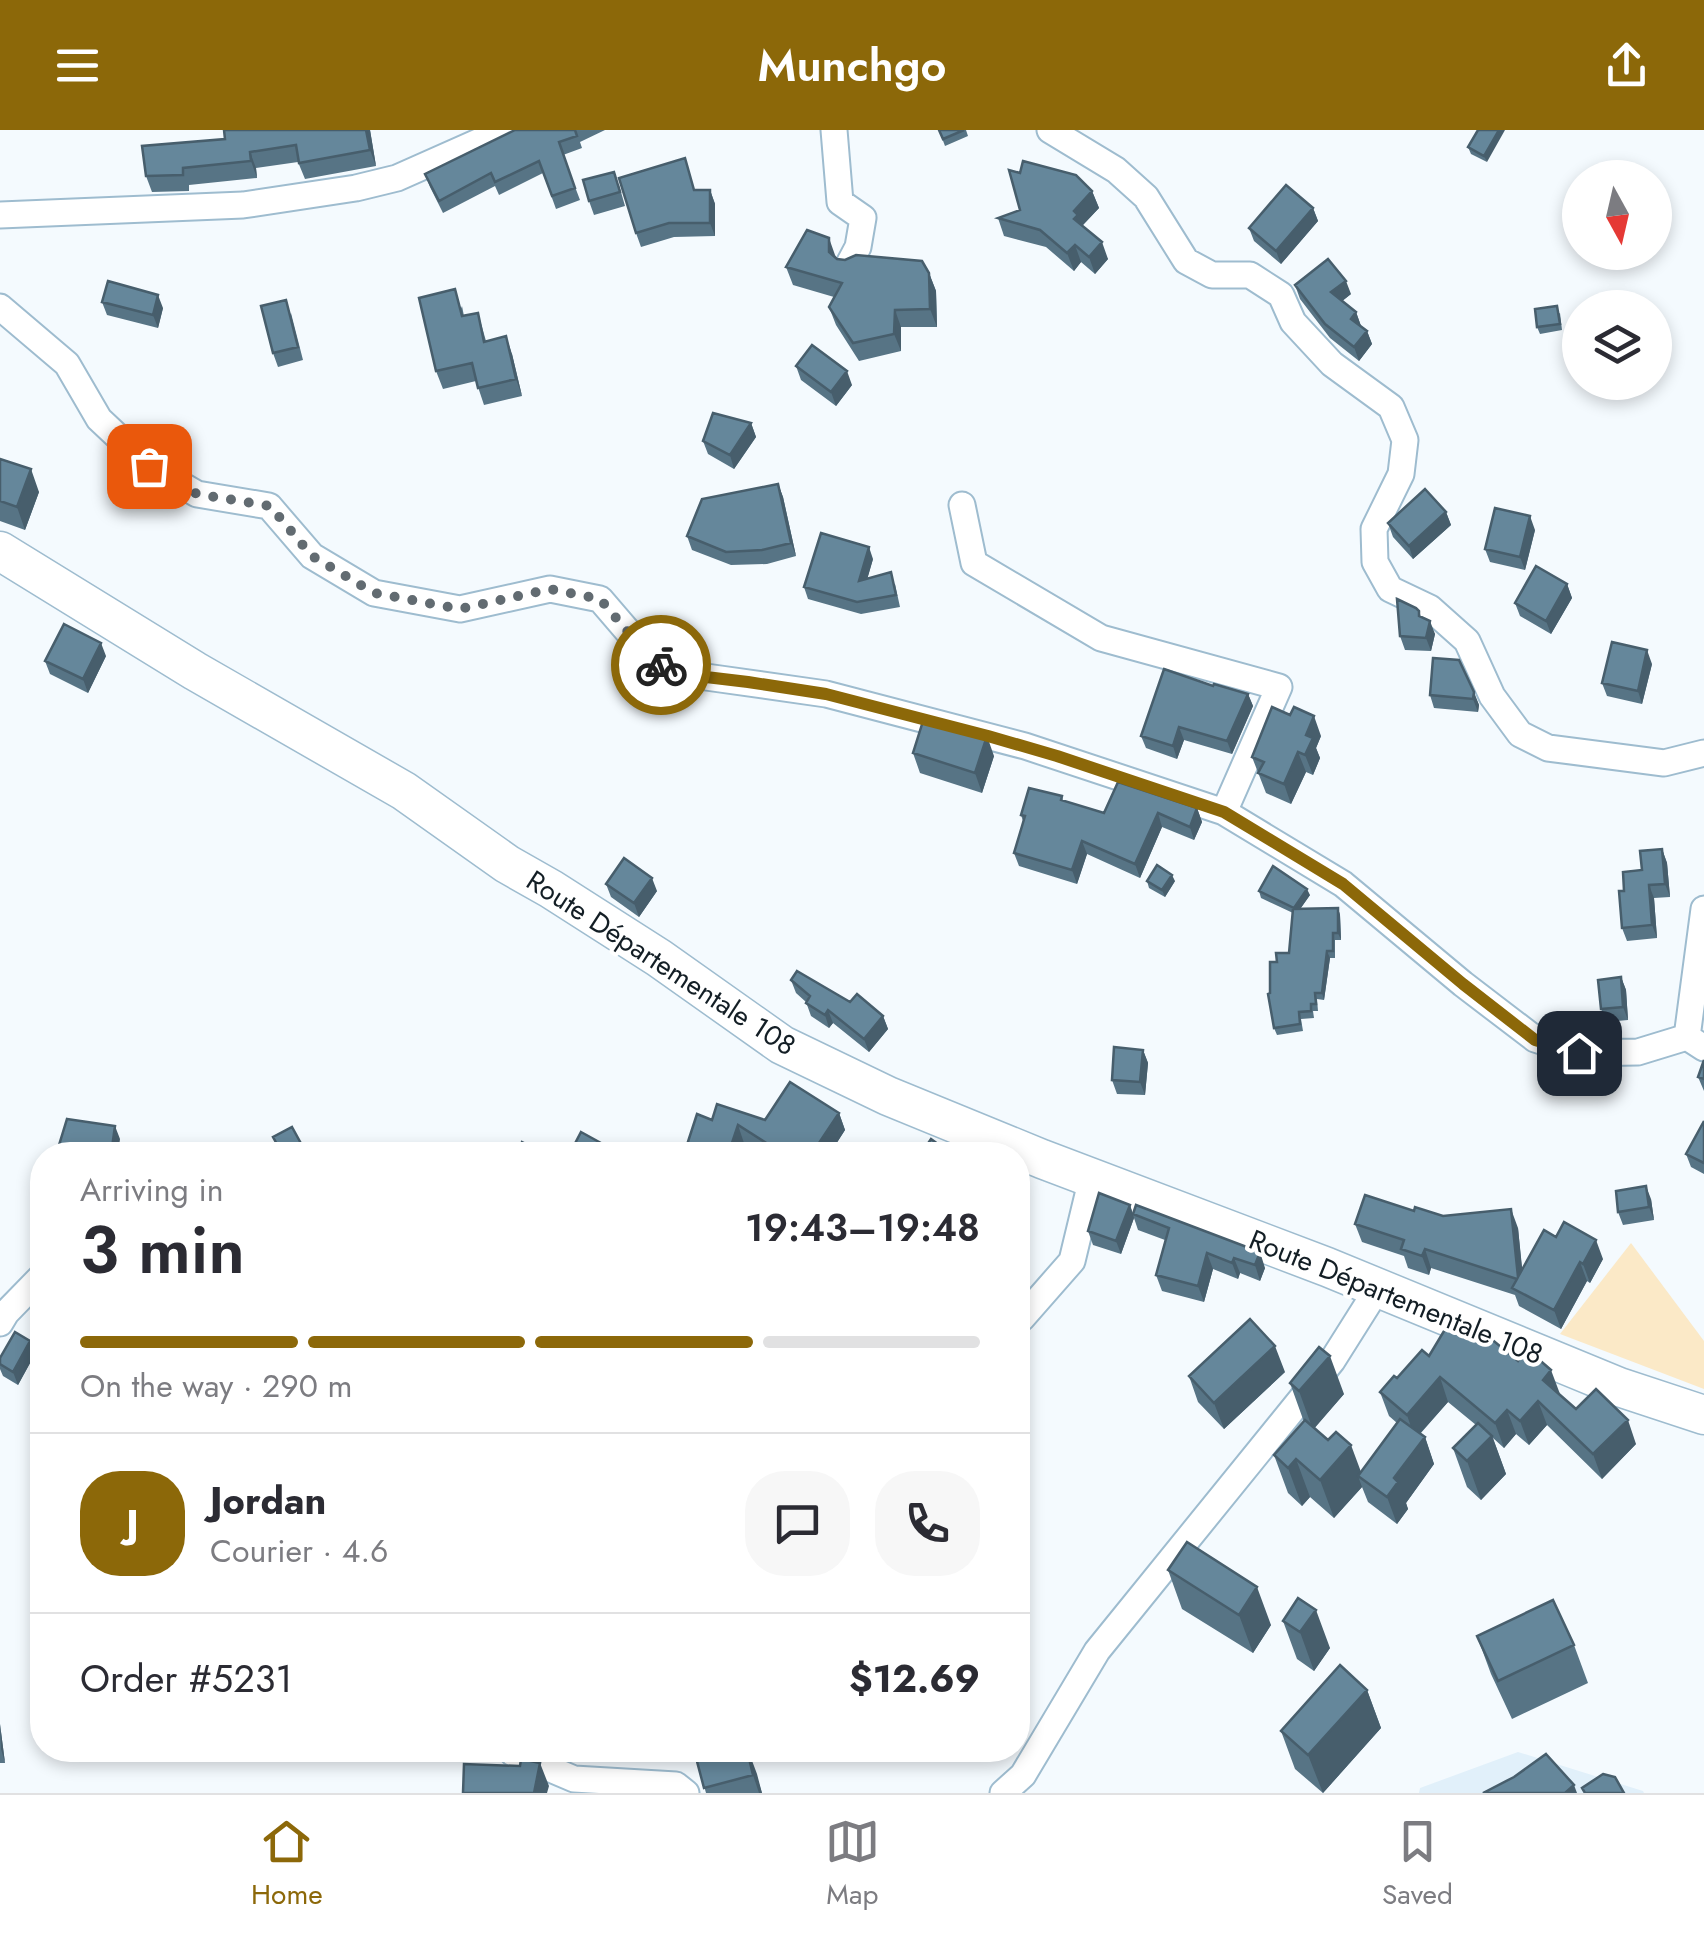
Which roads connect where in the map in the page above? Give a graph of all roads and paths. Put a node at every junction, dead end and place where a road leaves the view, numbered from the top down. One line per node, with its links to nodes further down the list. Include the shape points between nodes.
1 (504, 130): 4 (street, via 397,178 356,188 243,205)
2 (834, 130): 5 (street, via 840,202 863,218)
3 (1050, 130): 9 (street, via 1146,197 1186,261 1212,275 1250,275 1282,295 1293,322 1332,364 1391,407 1405,440 1401,474 1374,529 1374,562 1390,588 1430,608 1467,641 1492,696 1520,734 1548,748 1664,763)
4 (0, 215)
5 (850, 262)
6 (0, 307): 10 (street, via 68,364 99,419 149,466 197,494 270,506 312,556 374,593 460,609 550,589 600,599 655,664 826,694 988,736)
7 (962, 505): 10 (street, via 974,563 1101,638 1279,688)
8 (0, 551): 13 (main road, Route Départementale 108, via 404,791 782,1045)
9 (1704, 752)
10 (1224, 812): 12 (street, via 1343,884 1535,1040 1579,1053)
11 (1704, 909): 12 (street)
12 (1696, 1042)
13 (1002, 1142)
14 (1030, 1153): 15 (main road, Route Départementale 108)
15 (1092, 1178): 17 (main road, Route Départementale 108); 18 (street, via 1072,1261)
16 (30, 1288): 19 (street)
17 (1378, 1288): 20 (main road, Route Départementale 108); 23 (street, via 1332,1361 1097,1652 1024,1775)
18 (1030, 1309)
19 (0, 1323)
20 (1704, 1415)
21 (536, 1762): 22 (street, via 574,1779 676,1786)
22 (686, 1793)
23 (1002, 1793)

